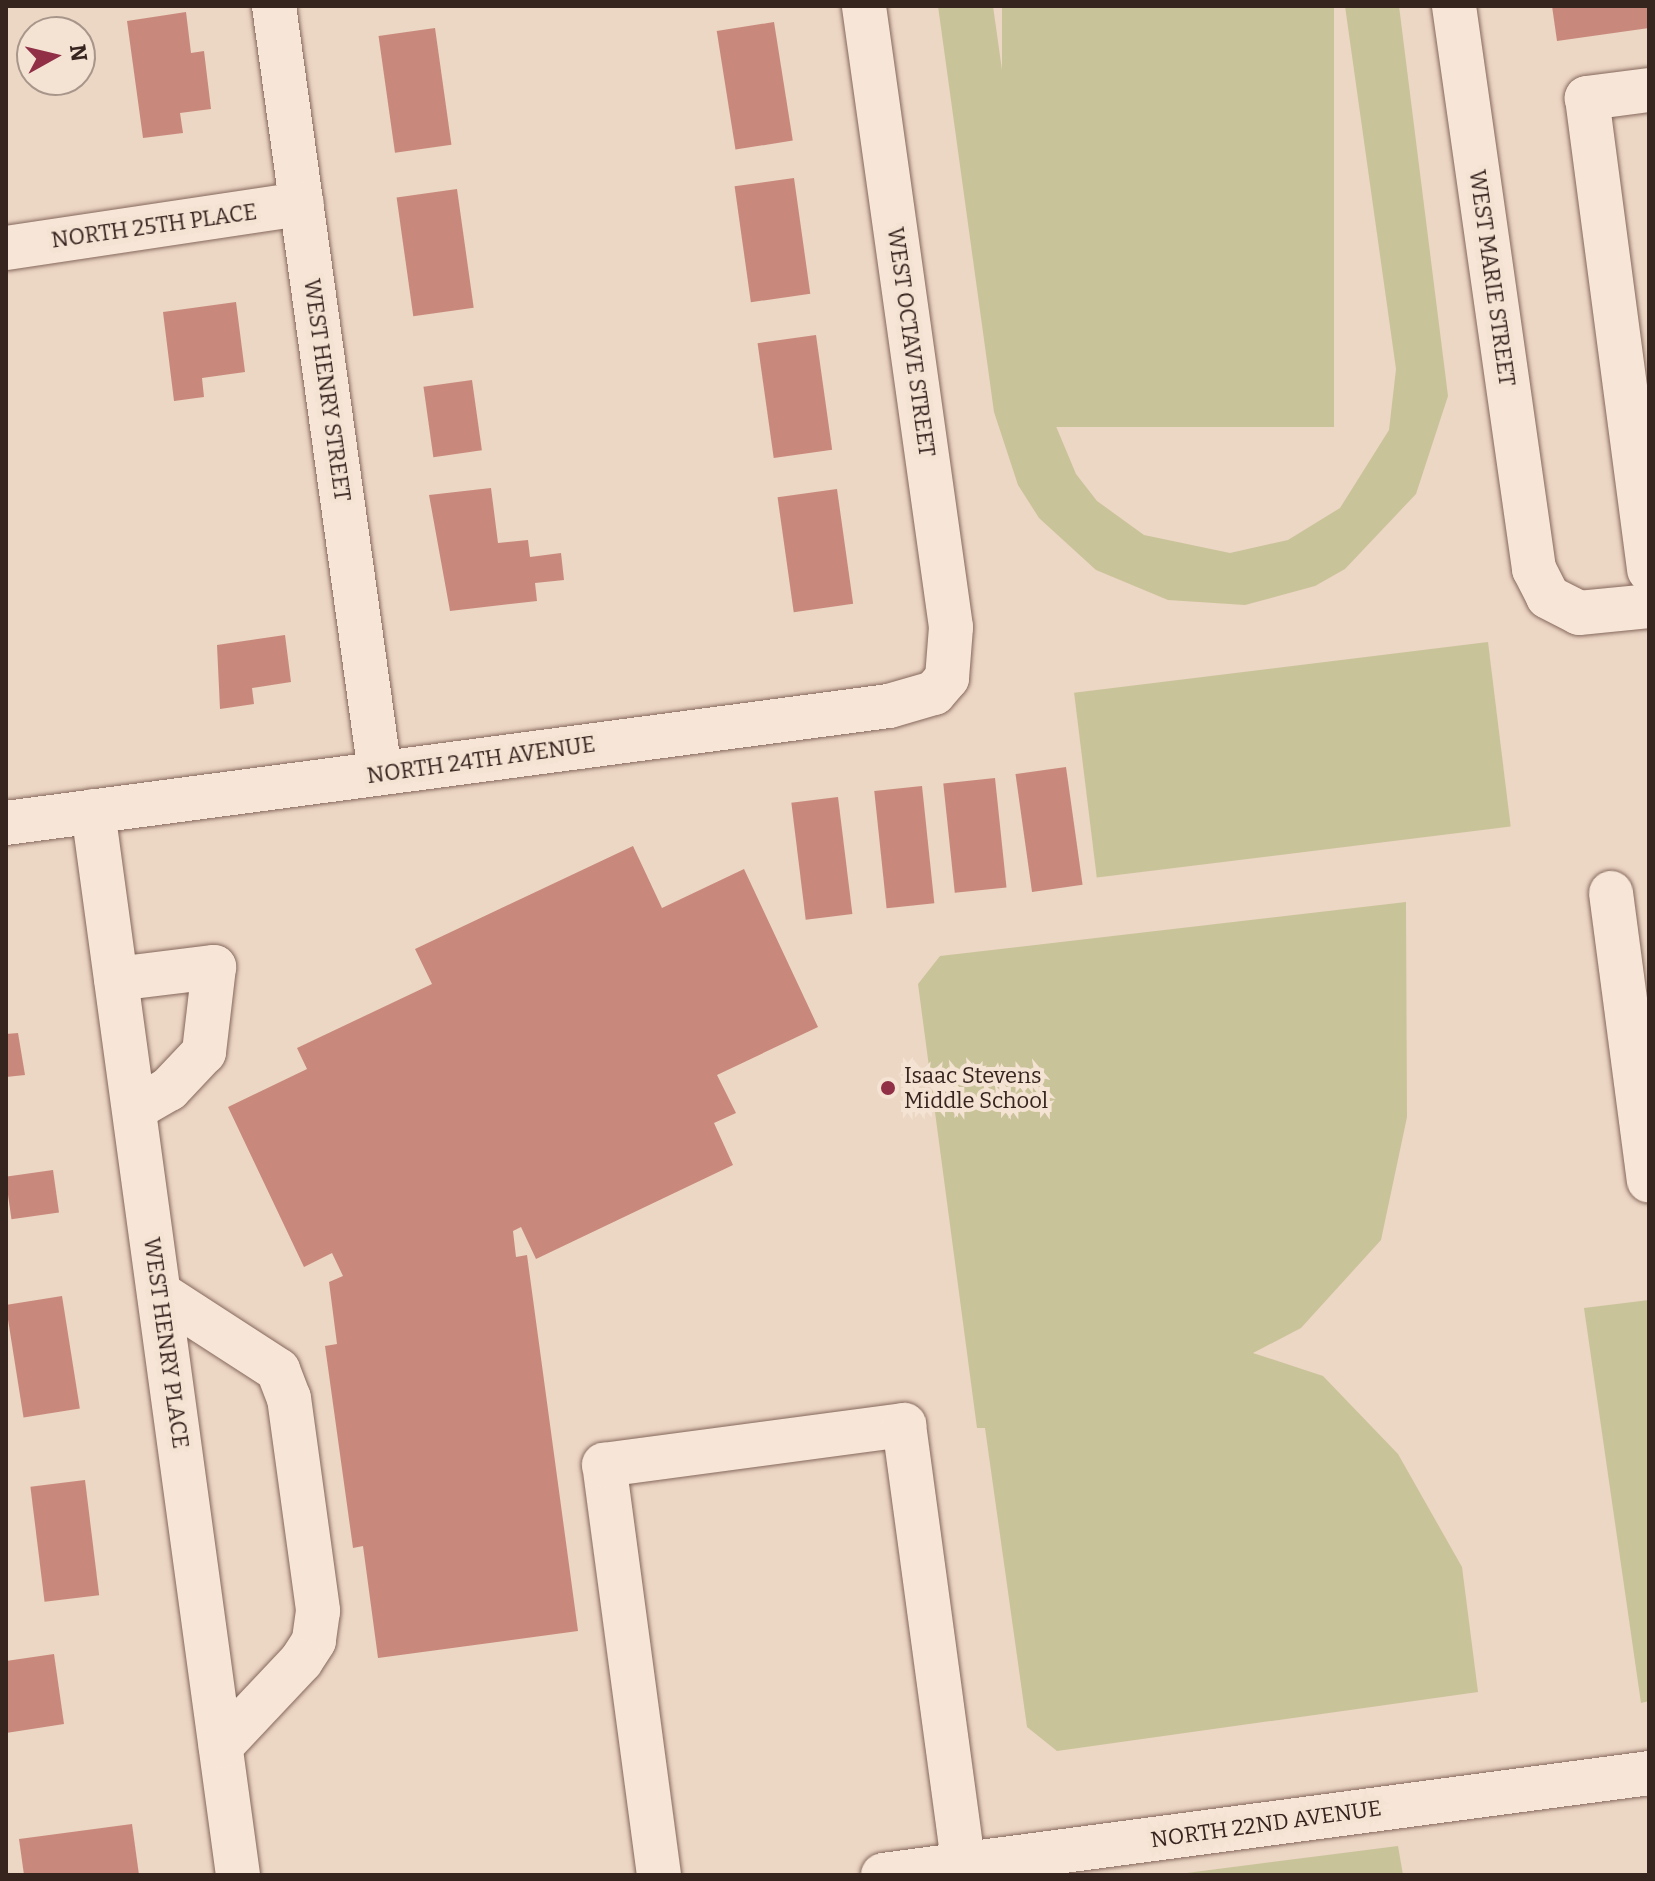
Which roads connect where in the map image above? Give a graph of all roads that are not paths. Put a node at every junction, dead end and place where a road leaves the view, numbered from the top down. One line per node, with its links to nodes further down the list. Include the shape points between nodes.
1 (274, 6): 5 (street, WEST HENRY STREET)
2 (864, 6): 9 (street, WEST OCTAVE STREET, via 951,627)
3 (1454, 6): 8 (street, WEST MARIE STREET, via 1530,551 1541,585 1563,607 1579,613)
4 (1649, 90): 7 (street, via 1587,98)
5 (302, 204): 6 (street, NORTH 25TH PLACE); 10 (street, WEST HENRY STREET)
6 (6, 248)
7 (1649, 570)
8 (1649, 606)
9 (947, 678): 10 (street, NORTH 24TH AVENUE, via 934,693 889,706)
10 (380, 773): 11 (street, NORTH 24TH AVENUE)
11 (93, 811): 12 (street, NORTH 24TH AVENUE); 14 (street, WEST HENRY PLACE)
12 (6, 823)
13 (1611, 893): 15 (street)
14 (116, 979): 16 (street, WEST HENRY PLACE); 16 (street, via 214,967 204,1052 169,1089)
15 (1642, 1084): 17 (street)
16 (134, 1109): 18 (street, WEST HENRY PLACE)
17 (1649, 1181)
18 (159, 1293): 19 (street, WEST HENRY PLACE); 19 (street, via 278,1370 289,1398 310,1550 314,1641)
19 (221, 1746): 22 (street, WEST HENRY PLACE)
20 (1649, 1773): 21 (street, NORTH 22ND AVENUE)
21 (963, 1864): 23 (street, via 904,1425 604,1465); 24 (street, NORTH 22ND AVENUE)
22 (238, 1875)
23 (659, 1875)
24 (883, 1875)

